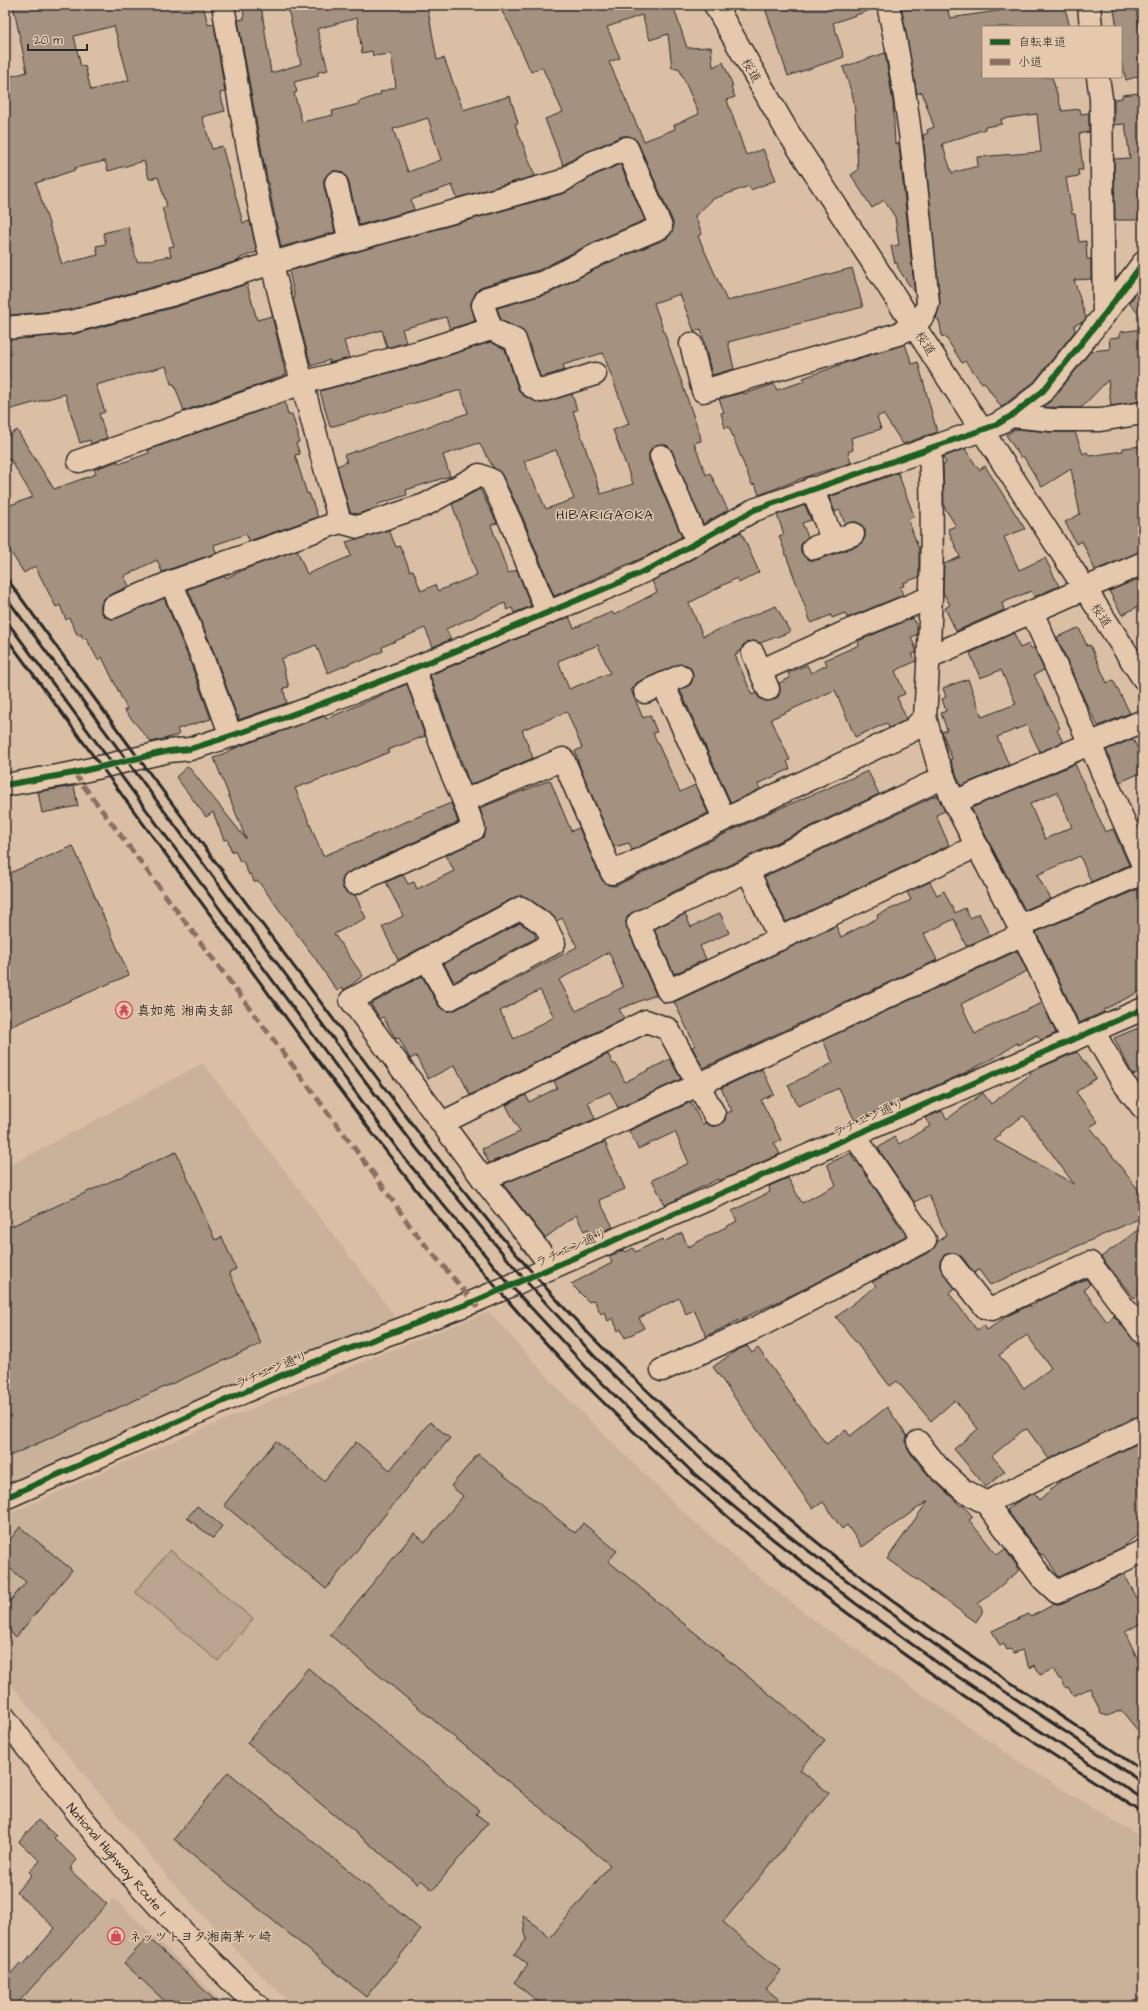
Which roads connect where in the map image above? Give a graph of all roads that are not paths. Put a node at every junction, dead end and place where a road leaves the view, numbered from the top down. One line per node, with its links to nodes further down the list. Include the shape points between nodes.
1 (224, 5): 9 (main road, via 242,113)
2 (715, 5): 12 (main road, 桜道, via 786,129)
3 (888, 5): 12 (main road, via 910,125 928,303 926,312)
4 (1088, 5): 5 (main road)
5 (1092, 26)
6 (1098, 78): 11 (main road, via 1101,106)
7 (336, 183): 8 (main road)
8 (350, 241): 9 (main road); 14 (main road, via 562,180 589,164 627,148 661,227 602,252 544,282 487,298 483,305)
9 (272, 263): 13 (main road, via 171,295 71,322); 17 (main road)
10 (1143, 263): 11 (main road)
11 (1104, 315): 19 (main road, via 1043,391)
12 (915, 325): 15 (main road, via 898,334 703,391); 20 (main road, 桜道)
13 (5, 328)
14 (491, 329): 16 (main road, via 515,340 530,385 541,390); 17 (main road, via 419,352)
15 (691, 344)
16 (595, 374)
17 (302, 383): 23 (main road); 25 (main road)
18 (1143, 413): 19 (main road, via 1100,420 1051,420)
19 (1011, 416): 20 (main road)
20 (982, 430): 21 (main road); 30 (main road, 桜道)
21 (930, 447): 24 (main road); 31 (main road, via 933,503)
22 (661, 456): 26 (main road)
23 (79, 461)
24 (812, 488): 26 (main road, via 754,510); 27 (main road, via 843,537)
25 (340, 522): 29 (main road); 33 (main road, via 358,527 425,505 479,475 490,480 511,523)
26 (697, 542): 33 (main road, via 653,566)
27 (813, 548)
28 (1143, 563): 30 (main road)
29 (171, 582): 32 (main road); 42 (main road)
30 (1085, 589): 34 (main road); 38 (main road, 桜道)
31 (930, 597): 35 (main road); 37 (main road)
32 (113, 606)
33 (547, 612): 36 (main road)
34 (1032, 612): 35 (main road); 43 (main road)
35 (929, 657): 40 (main road)
36 (414, 668): 42 (main road, via 313,708); 46 (main road)
37 (760, 671)
38 (1143, 678)
39 (663, 684): 48 (main road)
40 (925, 717): 44 (main road); 48 (main road, via 911,731)
41 (1143, 721): 43 (main road)
42 (231, 736): 45 (main road, via 190,750 168,752)
43 (1090, 743): 47 (main road); 50 (main road)
44 (944, 778): 47 (main road); 51 (main road)
45 (5, 785)
46 (464, 801): 48 (main road, via 563,759 612,872); 53 (main road, via 474,830)
47 (954, 802): 49 (main road)
48 (724, 818)
49 (977, 846): 54 (main road); 55 (main road)
50 (1143, 865)
51 (748, 871): 55 (main road); 55 (main road, via 638,923 668,991)
52 (1143, 874): 54 (main road)
53 (354, 883)
54 (1021, 930): 59 (main road); 60 (main road)
55 (780, 939)
56 (427, 959): 56 (main road, via 449,998 554,943 545,925 522,908); 63 (main road, via 351,1000)
57 (1143, 1009): 58 (main road, ラチエン通り)
58 (1093, 1031): 59 (main road, ラチエン通り); 61 (main road, via 1122,1081)
59 (1073, 1040): 64 (main road, ラチエン通り)
60 (698, 1086): 62 (main road); 63 (main road, via 668,1030 646,1021); 65 (main road)
61 (1143, 1108)
62 (714, 1114)
63 (442, 1123): 65 (main road)
64 (854, 1135): 67 (main road, ラチエン通り); 69 (main road, via 925,1240 754,1329)
65 (483, 1179): 67 (main road)
66 (952, 1266): 68 (main road, via 986,1308 992,1309 1090,1263)
67 (552, 1267): 72 (main road, ラチエン通り, via 426,1320 298,1368)
68 (1143, 1333)
69 (662, 1370)
70 (1143, 1427): 73 (main road)
71 (918, 1442): 73 (main road, via 938,1467 964,1491)
72 (5, 1498)
73 (986, 1503): 74 (main road, via 1043,1579 1057,1592)
74 (1143, 1551)
75 (5, 1718): 76 (main road, National Highway Route 1, via 54,1785 110,1853 181,1930)
76 (258, 2006)

